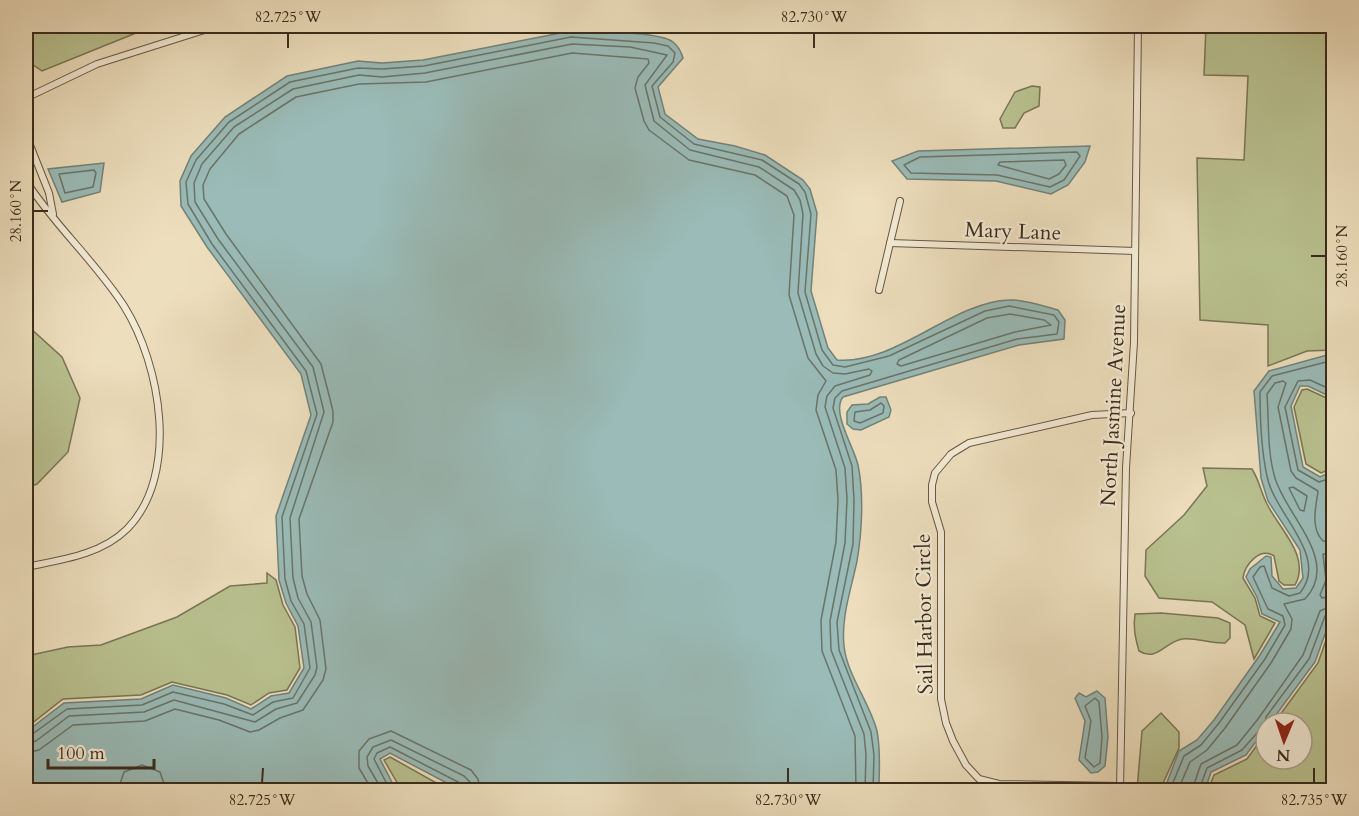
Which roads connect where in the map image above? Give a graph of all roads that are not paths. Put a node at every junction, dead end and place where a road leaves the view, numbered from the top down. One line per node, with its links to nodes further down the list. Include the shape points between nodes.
1 (217, 26): 3 (street, via 98,64)
2 (1138, 26): 9 (street, North Jasmine Avenue)
3 (26, 98)
4 (26, 135): 7 (street, via 49,193)
5 (26, 181): 7 (street)
6 (900, 201): 8 (street)
7 (54, 218): 12 (street, via 125,308 144,348 156,392 158,469 145,503 126,529 76,557)
8 (890, 243): 9 (street, Mary Lane); 10 (street)
9 (1135, 251): 11 (street, North Jasmine Avenue)
10 (879, 290)
11 (1131, 414): 13 (street, Sail Harbor Circle, via 1092,415 969,443 951,454 935,473 932,502 940,532 940,684 946,723 966,765 979,779); 14 (street, North Jasmine Avenue, via 1125,468)
12 (26, 567)
13 (1018, 787): 14 (street, Sail Harbor Circle)
14 (1120, 788)

